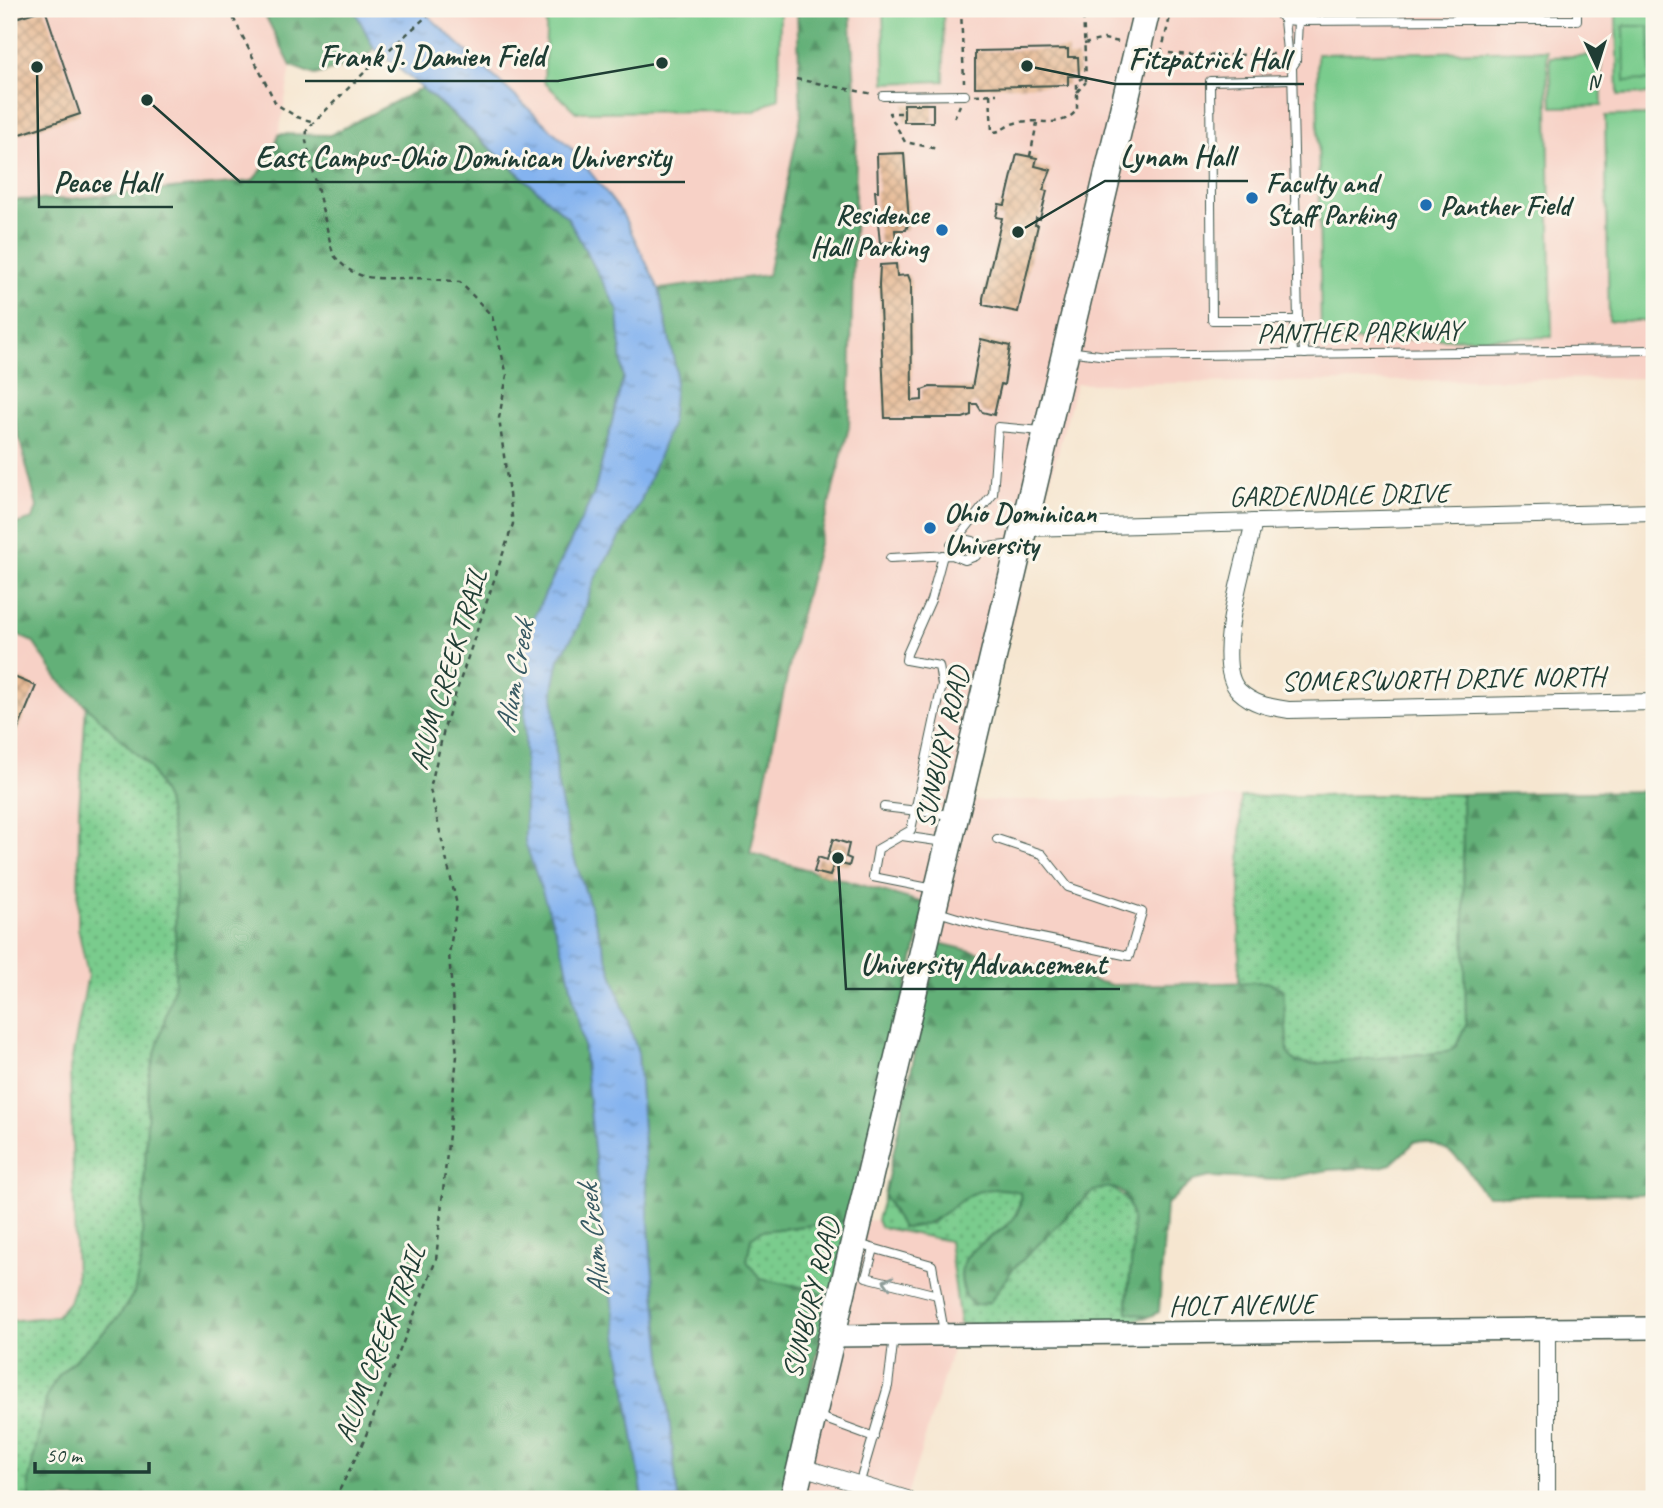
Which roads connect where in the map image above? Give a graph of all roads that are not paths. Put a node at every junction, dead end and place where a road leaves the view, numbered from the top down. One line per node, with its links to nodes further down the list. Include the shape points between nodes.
1 (1147, 9): 14 (main road, SUNBURY ROAD, via 1149,49)
2 (1275, 9): 5 (lane)
3 (1458, 9): 6 (lane)
4 (1577, 9): 6 (lane, via 1577,20)
5 (1283, 20): 7 (lane); 8 (lane)
6 (1458, 20): 7 (lane)
7 (1298, 21): 8 (lane)
8 (1292, 67): 9 (lane)
9 (1292, 79): 12 (lane); 12 (lane, via 1210,81 1212,320)
10 (965, 95): 11 (lane)
11 (883, 96)
12 (1298, 320): 15 (lane, via 1292,335); 16 (lane)
13 (1654, 350): 16 (lane, PANTHER PARKWAY)
14 (1065, 351): 15 (lane, PANTHER PARKWAY, via 1107,356); 17 (main road, SUNBURY ROAD)
15 (1293, 354): 16 (lane, PANTHER PARKWAY)
16 (1305, 354)
17 (1048, 432): 20 (main road, SUNBURY ROAD); 21 (lane, via 999,427 993,494)
18 (1654, 512): 19 (street, GARDENDALE DRIVE)
19 (1254, 523): 20 (street, GARDENDALE DRIVE); 25 (street, SOMERSWORTH DRIVE NORTH, via 1227,645 1228,669 1238,690 1261,706 1289,710)
20 (1024, 536): 22 (lane); 28 (main road, SUNBURY ROAD)
21 (958, 538): 22 (lane, via 974,541); 23 (lane)
22 (978, 548): 23 (lane, via 976,556 965,560)
23 (947, 555): 24 (lane); 27 (lane, via 906,660 932,663 941,670 942,685)
24 (890, 558)
25 (1654, 702)
26 (884, 807): 27 (lane)
27 (915, 810): 28 (lane); 29 (lane, via 911,830)
28 (957, 816): 31 (main road, SUNBURY ROAD)
29 (902, 836): 31 (lane); 32 (lane, via 878,849 873,877)
30 (998, 839): 32 (lane, via 1042,854 1068,887 1142,912 1129,956 984,926)
31 (951, 843): 32 (main road, SUNBURY ROAD)
32 (938, 901): 33 (main road, SUNBURY ROAD)
33 (865, 1246): 34 (lane, via 932,1265); 34 (lane, one-way to 33, via 866,1276); 38 (main road, SUNBURY ROAD)
34 (937, 1295): 37 (lane)
35 (1654, 1328): 36 (street, HOLT AVENUE)
36 (1547, 1329): 37 (street, HOLT AVENUE); 46 (street)
37 (944, 1335): 39 (street, HOLT AVENUE)
38 (831, 1336): 39 (street, HOLT AVENUE); 40 (main road, SUNBURY ROAD)
39 (894, 1336): 41 (lane, via 888,1386)
40 (813, 1414): 41 (lane); 42 (main road, SUNBURY ROAD)
41 (874, 1437): 43 (lane)
42 (802, 1467): 43 (street); 44 (main road, SUNBURY ROAD)
43 (859, 1485): 45 (street)
44 (793, 1499)
45 (907, 1499)
46 (1547, 1499)

